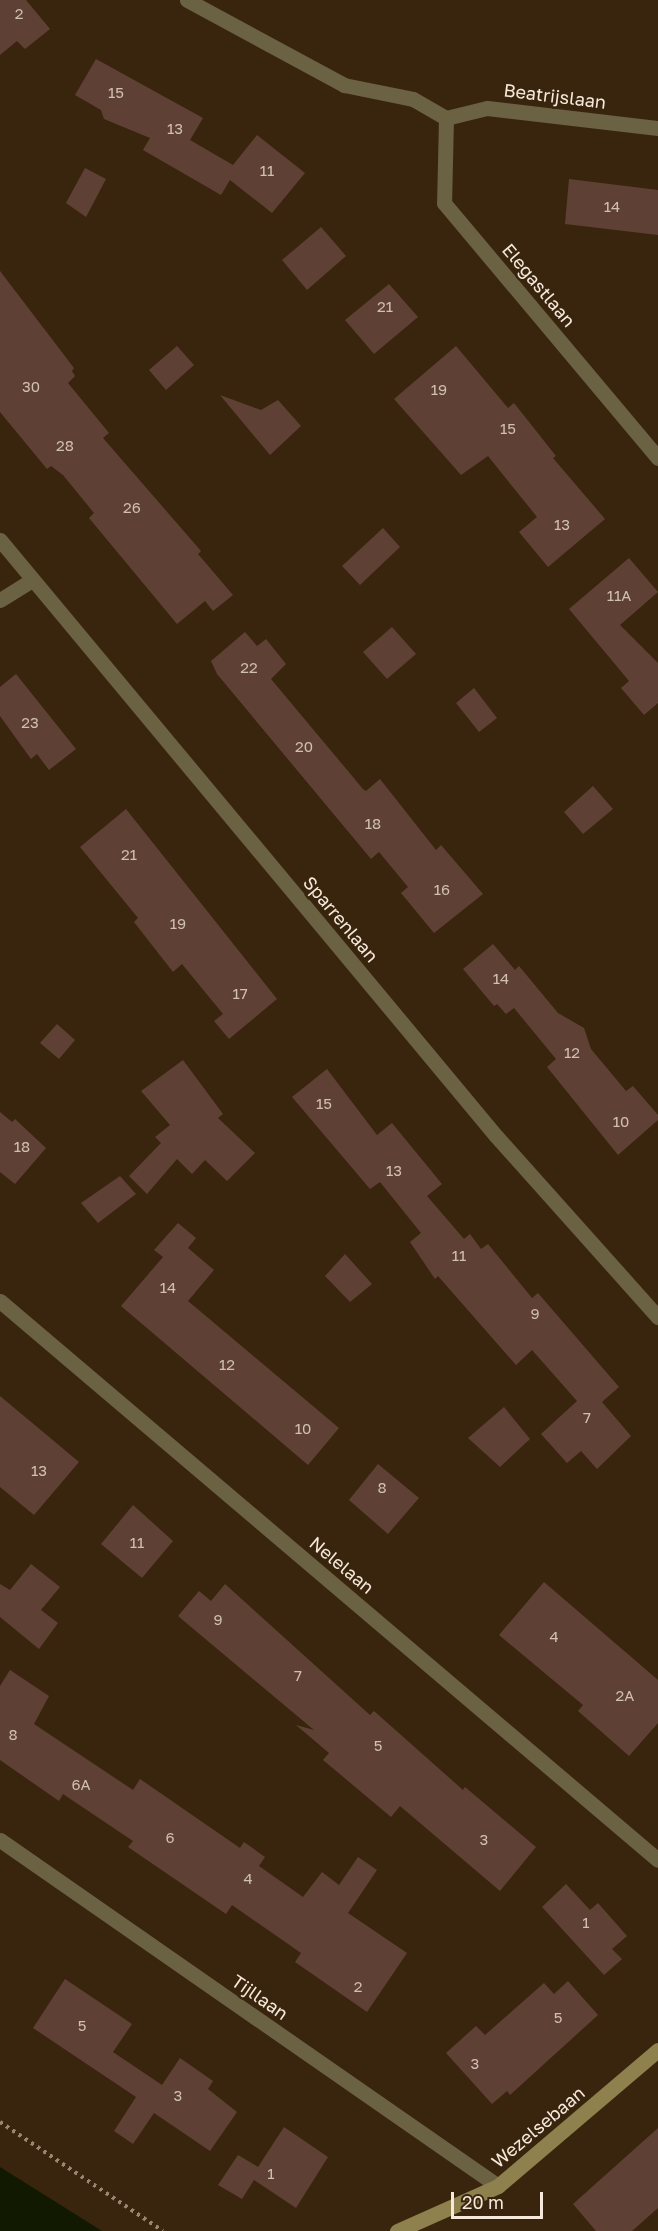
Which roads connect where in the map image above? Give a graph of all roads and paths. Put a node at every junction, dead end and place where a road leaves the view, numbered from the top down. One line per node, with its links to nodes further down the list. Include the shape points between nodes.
1 (187, 0): 2 (street, via 344,85 413,99)
2 (446, 118): 3 (street, Beatrijslaan, via 487,108); 4 (street, Elegastlaan, via 444,203)
3 (658, 128)
4 (658, 458)
5 (0, 540): 6 (street, Sparrenlaan)
6 (32, 580): 7 (street); 9 (street, Sparrenlaan, via 496,1136)
7 (0, 600)
8 (0, 1301): 11 (street, Nelelaan)
9 (658, 1317)
10 (0, 1840): 14 (street, Tijllaan)
11 (658, 1860)
12 (658, 2050): 14 (street, Wezelsebaan)
13 (0, 2122): 15 (path)
14 (498, 2186): 16 (street, Wezelsebaan)
15 (163, 2231)
16 (397, 2231)

